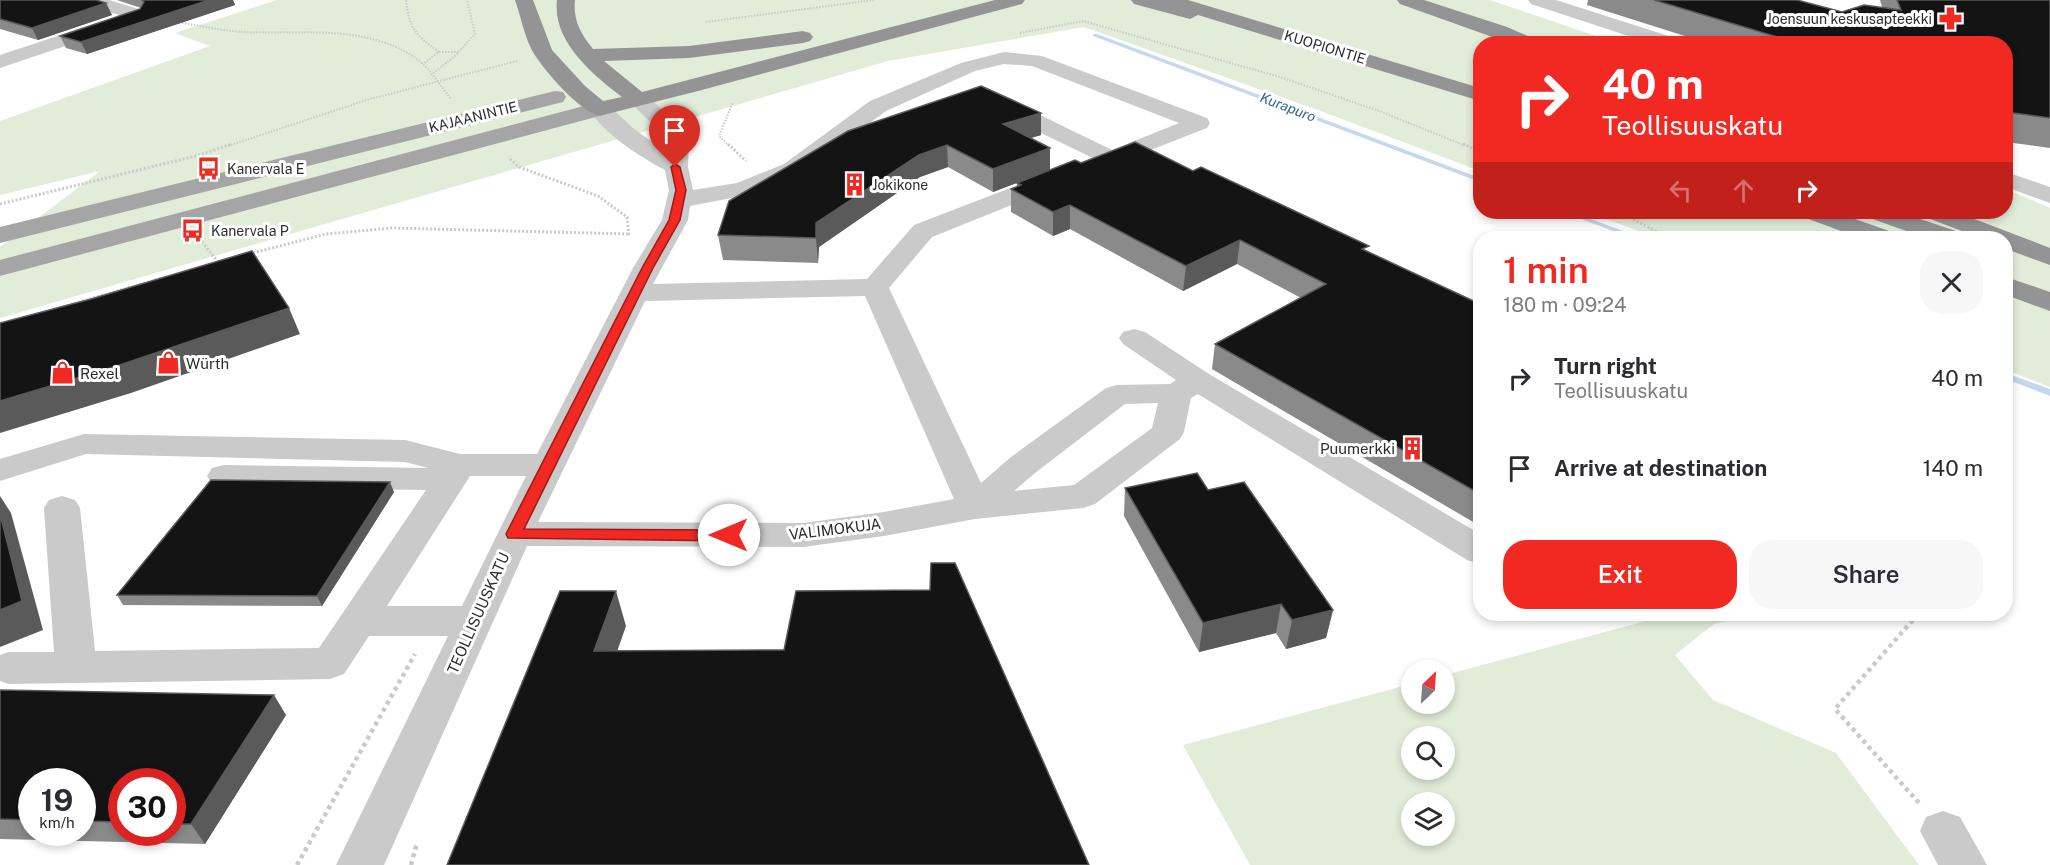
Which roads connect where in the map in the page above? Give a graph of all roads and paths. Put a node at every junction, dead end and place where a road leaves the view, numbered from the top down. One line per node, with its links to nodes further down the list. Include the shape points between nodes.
1 (90, 0): 12 (street)
2 (406, 0): 21 (path, via 408,24)
3 (467, 0): 22 (path, via 475,34)
4 (524, 0): 33 (highway, via 543,52)
5 (566, 0): 23 (highway, via 563,15 573,38)
6 (1016, 0): 32 (highway, via 691,87)
7 (1140, 0): 20 (highway)
8 (1169, 0): 20 (highway, KUOPIONTIE)
9 (1222, 0): 28 (highway, KUOPIONTIE)
10 (1406, 0): 17 (highway)
11 (1537, 0): 18 (street)
12 (138, 15): 25 (street); 26 (path, via 242,32 329,34 374,41)
13 (884, 16): 14 (highway)
14 (854, 24)
15 (823, 32): 19 (highway)
16 (1016, 34): 39 (path, via 1083,21 1280,77)
17 (1507, 36)
18 (1649, 36)
19 (803, 37): 23 (highway, via 689,52); 27 (highway)
20 (1338, 51): 34 (highway, KUOPIONTIE)
21 (439, 52): 22 (path); 26 (path)
22 (458, 52): 29 (path)
23 (590, 55): 31 (highway)
24 (524, 59): 30 (path)
25 (0, 62)
26 (423, 64): 29 (path)
27 (657, 73)
28 (1473, 74)
29 (431, 75): 30 (path)
30 (434, 81): 36 (path); 47 (path, via 196,156)
31 (614, 83): 32 (highway); 33 (highway, KAJAANINTIE)
32 (636, 89): 38 (highway); 44 (street, TEOLLISUUSKATU, via 678,137)
33 (577, 91): 38 (highway); 57 (main road, KAJAANINTIE)
34 (1473, 93)
35 (981, 96): 41 (street)
36 (454, 101)
37 (733, 102): 42 (path, via 719,136)
38 (598, 109): 44 (street); 64 (main road, KAJAANINTIE)
39 (1473, 148)
40 (504, 152): 45 (path, via 519,167)
41 (1111, 158): 42 (street, via 1199,123 1035,60 1004,58 968,67 878,106 792,169); 67 (street, via 923,231)
42 (767, 179): 44 (street, via 743,189)
43 (2013, 182): 46 (street)
44 (678, 183): 69 (street, TEOLLISUUSKATU, via 675,220)
45 (598, 196)
46 (2050, 196)
47 (0, 204)
48 (1632, 219): 52 (path)
49 (1831, 219): 53 (highway)
50 (1896, 219): 54 (highway)
51 (1952, 219): 55 (highway)
52 (1656, 231)
53 (1864, 231)
54 (1930, 231)
55 (1983, 231)
56 (629, 234): 60 (path, via 392,228 326,234)
57 (0, 235)
58 (199, 238): 63 (path, via 218,262)
59 (2013, 243): 61 (highway)
60 (240, 256)
61 (2050, 257)
62 (2013, 262): 66 (highway)
63 (207, 265)
64 (0, 268)
65 (172, 275): 71 (path)
66 (2050, 275)
67 (875, 287): 69 (street); 78 (street)
68 (2013, 288): 70 (highway)
69 (635, 293): 74 (street, TEOLLISUUSKATU)
70 (2050, 302)
71 (46, 311)
72 (1134, 338): 73 (street)
73 (1187, 387): 78 (street, via 1117,395 1023,465); 78 (street, VALIMOKUJA, via 1168,432 1083,496); 81 (street)
74 (548, 465): 76 (street); 80 (street, TEOLLISUUSKATU)
75 (0, 470): 76 (street, via 84,444 405,451)
76 (455, 472): 77 (street); 82 (street)
77 (224, 476)
78 (975, 507): 80 (street, VALIMOKUJA, via 803,535)
79 (62, 508): 85 (street)
80 (513, 534): 83 (street, TEOLLISUUSKATU)
81 (1473, 547)
82 (359, 621): 83 (street); 85 (street, via 330,663)
83 (475, 621): 88 (street, TEOLLISUUSKATU)
84 (1912, 621): 87 (path, via 1835,709)
85 (76, 667): 86 (street)
86 (9, 668)
87 (1953, 848)
88 (360, 865)

